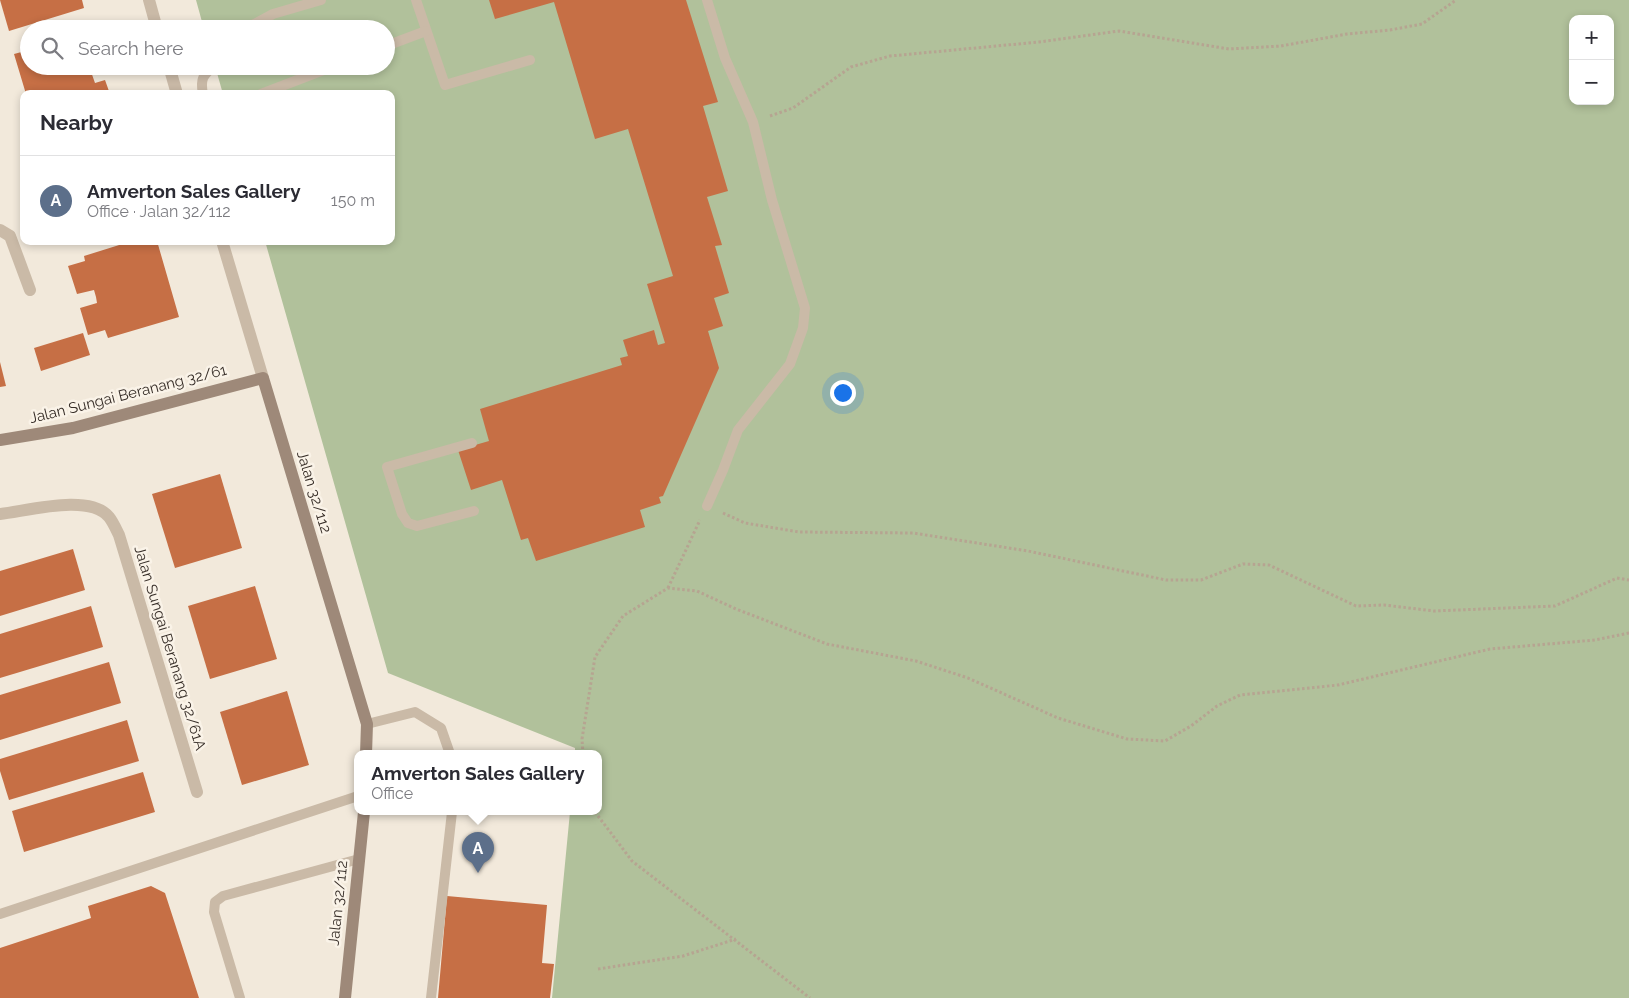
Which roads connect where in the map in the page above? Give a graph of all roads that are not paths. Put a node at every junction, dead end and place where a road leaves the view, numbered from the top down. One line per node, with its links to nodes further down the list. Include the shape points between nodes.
1 (149, 0): 5 (street)
2 (321, 0): 6 (lane)
3 (416, 0): 7 (lane)
4 (707, 0): 22 (lane, via 725,58 753,122 772,200 805,308 804,328 790,364 738,430)
5 (155, 20)
6 (262, 20)
7 (426, 31): 8 (lane); 9 (lane, via 445,85)
8 (395, 43)
9 (530, 60)
10 (172, 75): 13 (street)
11 (204, 75): 14 (lane, via 200,83)
12 (311, 75): 15 (lane)
13 (176, 90)
14 (202, 90)
15 (271, 90)
16 (0, 230): 18 (street, via 10,236)
17 (223, 245): 19 (street, Jalan 32/112)
18 (30, 290)
19 (263, 378): 20 (street, Jalan Sungai Beranang 32/61, via 73,428); 25 (street, Jalan 32/112)
20 (0, 440)
21 (472, 443): 23 (lane, via 387,467 408,524 417,526)
22 (706, 506)
23 (474, 511)
24 (0, 514): 28 (street, Jalan Sungai Beranang 32/61A, via 72,504 89,506 109,516 119,534)
25 (367, 724): 26 (street, Jalan 32/112); 27 (lane, via 415,712 441,728)
26 (366, 750)
27 (449, 750)
28 (197, 792)
29 (354, 797): 33 (lane)
30 (364, 815): 32 (street, Jalan 32/112)
31 (452, 815): 36 (lane)
32 (359, 858): 34 (lane, via 223,896 215,902 214,912); 35 (street, Jalan 32/112)
33 (0, 914)
34 (240, 998)
35 (345, 998)
36 (430, 998)

